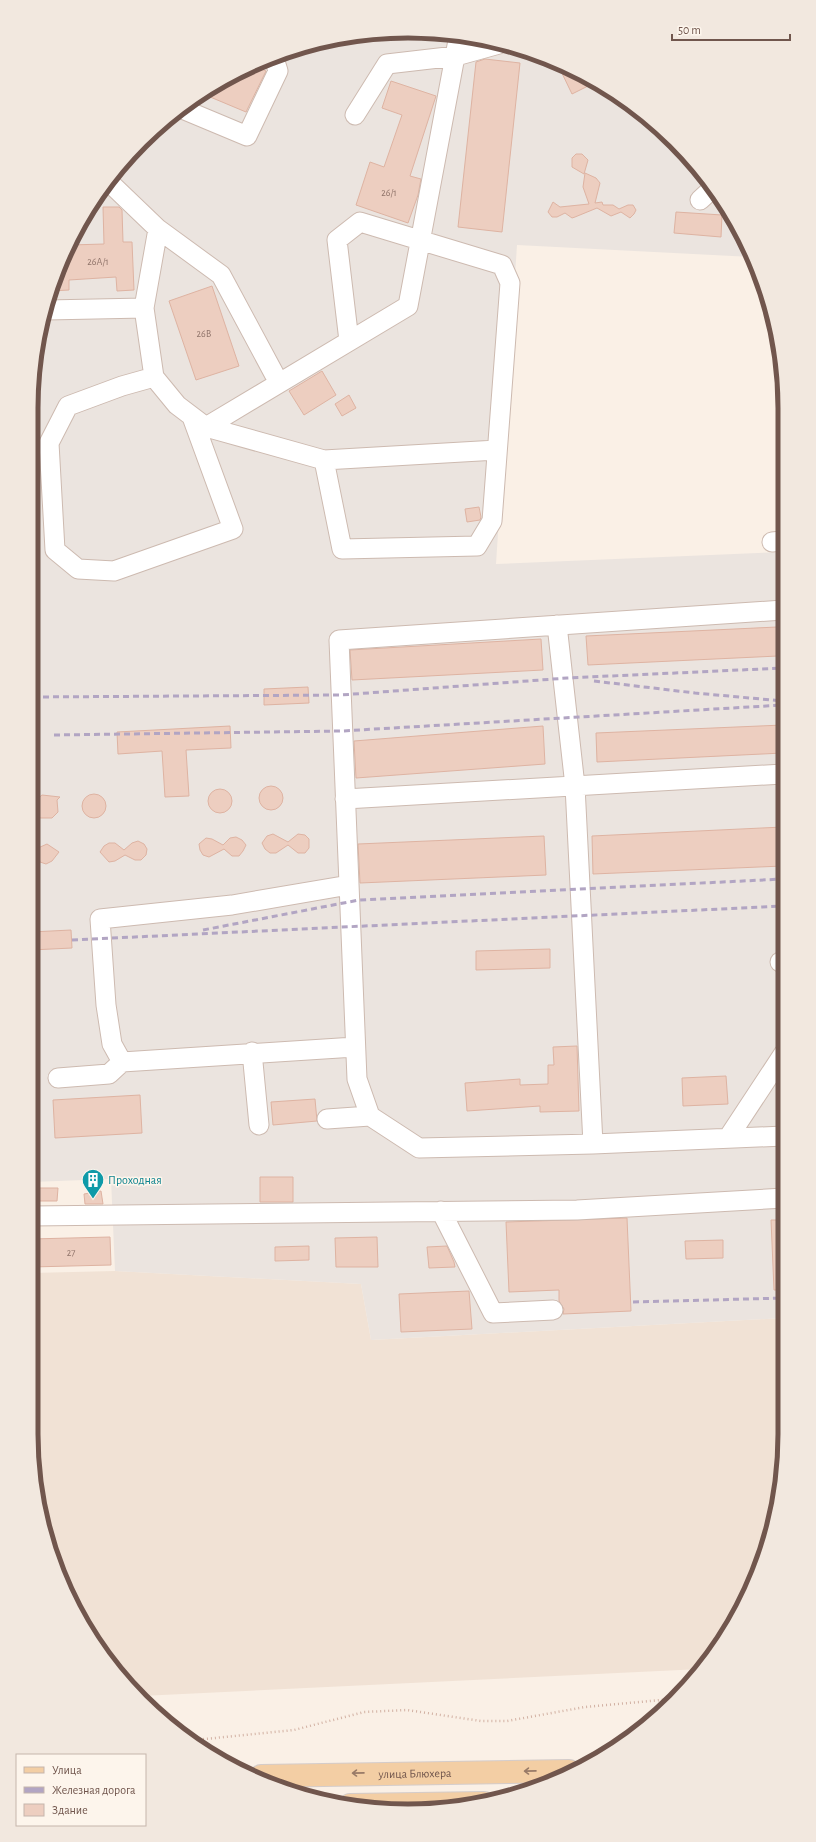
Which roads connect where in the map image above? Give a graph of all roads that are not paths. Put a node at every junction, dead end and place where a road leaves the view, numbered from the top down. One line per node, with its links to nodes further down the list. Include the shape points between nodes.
1 (458, 41): 3 (lane)
2 (488, 47): 3 (lane)
3 (456, 56): 6 (lane, via 387,64); 9 (lane)
4 (275, 63): 5 (lane, via 278,71 247,136)
5 (187, 111)
6 (355, 116)
7 (112, 185): 8 (lane)
8 (158, 229): 10 (lane); 14 (lane, via 221,275)
9 (421, 239): 12 (lane, via 408,306); 12 (lane, via 360,222 337,240); 16 (lane, via 502,265 510,284)
10 (144, 308): 11 (lane); 13 (lane)
11 (52, 310)
12 (350, 341): 14 (lane)
13 (154, 377): 15 (lane, via 176,405); 15 (lane, via 68,406 49,443 55,550 78,569 114,571 233,529)
14 (279, 383): 15 (lane)
15 (199, 422): 17 (lane)
16 (497, 450): 17 (lane); 17 (lane, via 492,521 477,546 342,549)
17 (324, 460)
18 (778, 610): 19 (lane)
19 (557, 625): 21 (lane); 22 (lane, via 339,640)
20 (778, 774): 21 (lane)
21 (575, 786): 22 (lane); 34 (lane)
22 (345, 799): 23 (lane)
23 (349, 885): 24 (lane); 26 (lane, via 232,905 100,918 106,1005 112,1044)
24 (355, 1047): 25 (lane); 29 (lane, via 357,1079)
25 (252, 1052): 26 (lane); 31 (lane)
26 (122, 1062): 28 (lane, via 109,1074)
27 (778, 1062): 33 (lane)
28 (58, 1078)
29 (370, 1116): 30 (lane); 34 (lane, via 419,1148)
30 (328, 1119)
31 (258, 1125)
32 (778, 1136): 33 (lane)
33 (728, 1138): 34 (lane)
34 (593, 1144)
35 (778, 1198): 36 (lane, via 577,1210)
36 (441, 1211): 37 (lane); 38 (lane, via 493,1313)
37 (38, 1216)
38 (553, 1310)
39 (561, 1771): 40 (main road, улица Блюхера, one-way to 40)
40 (266, 1776)

